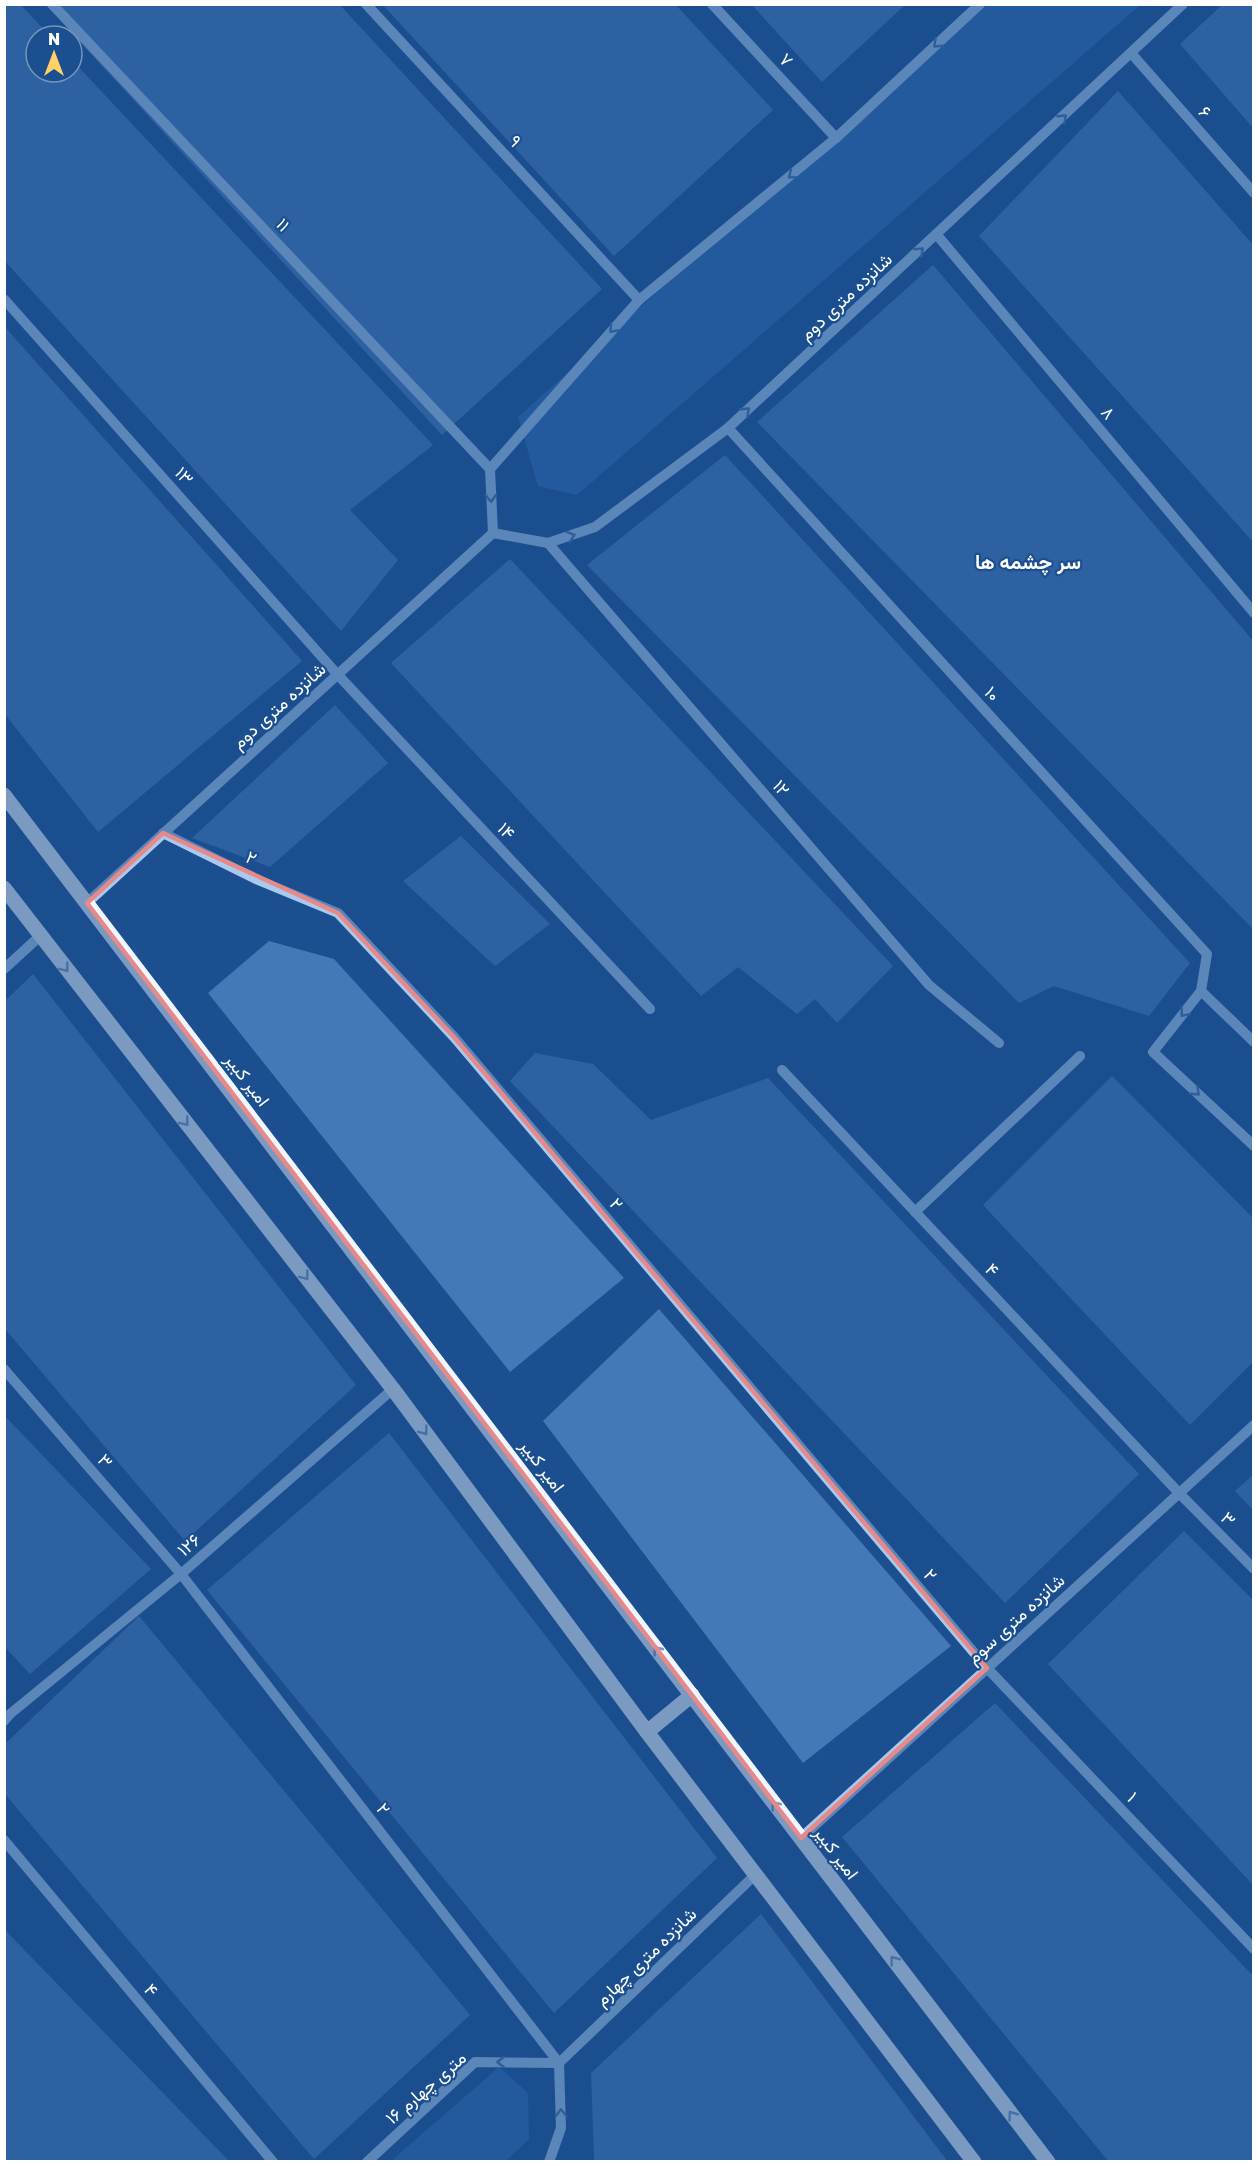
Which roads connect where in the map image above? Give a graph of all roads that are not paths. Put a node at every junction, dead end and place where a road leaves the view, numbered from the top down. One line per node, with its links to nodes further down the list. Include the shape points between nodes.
1 (51, 4): 13 (street, ۱۱)
2 (366, 4): 11 (street, ۹)
3 (712, 4): 7 (street, ۷)
4 (980, 4): 7 (street, one-way to 7)
5 (1183, 4): 6 (street, شانزده متری دوم)
6 (1131, 53): 8 (street, ۶); 9 (street, شانزده متری دوم, one-way to 6)
7 (836, 138): 11 (street, one-way to 11)
8 (1254, 193)
9 (938, 235): 12 (street, شانزده متری دوم, one-way to 9); 16 (street, ۸)
10 (4, 299): 17 (street, ۱۳)
11 (639, 300): 13 (street, one-way to 13)
12 (728, 428): 15 (street, شانزده متری دوم, one-way to 12, via 595,528); 24 (street, ۱۰, via 1207,954)
13 (490, 469): 14 (street, one-way to 14)
14 (493, 533): 15 (street, شانزده متری دوم); 17 (street, شانزده متری دوم)
15 (548, 543): 27 (street, ۱۲, via 929,985)
16 (1254, 613)
17 (338, 675): 19 (street, شانزده متری دوم); 25 (street, ۱۴)
18 (4, 795): 21 (main road, امیر کبیر)
19 (163, 833): 21 (street, شانزده متری دوم); 38 (street, ۲, via 258,880 338,913 454,1038)
20 (4, 888): 22 (main road)
21 (87, 903): 39 (main road, امیر کبیر, one-way to 21)
22 (40, 936): 23 (street); 33 (main road, one-way to 33)
23 (4, 969)
24 (1201, 991): 26 (street); 30 (street, one-way to 30, via 1154,1052)
25 (650, 1009)
26 (1254, 1042)
27 (999, 1043)
28 (1080, 1056): 31 (street)
29 (782, 1070): 31 (street, ۴)
30 (1254, 1146)
31 (915, 1212): 35 (street, ۴)
32 (4, 1369): 37 (street, ۳)
33 (393, 1389): 37 (street, ۱۲۶); 41 (main road, one-way to 41)
34 (1254, 1425): 35 (street, شانزده متری سوم)
35 (1179, 1493): 36 (street, ۳); 38 (street, شانزده متری سوم)
36 (1254, 1569)
37 (181, 1574): 40 (street, ۱۲۶); 46 (street, ۲)
38 (987, 1668): 42 (street, شانزده متری سوم); 45 (street, ۱)
39 (692, 1695): 41 (main road); 42 (main road, امیر کبیر, one-way to 39)
40 (6, 1714)
41 (647, 1732): 44 (main road)
42 (801, 1838): 51 (main road, امیر کبیر, one-way to 42)
43 (4, 1840): 48 (street, ۴)
44 (756, 1874): 46 (street, شانزده متری چهارم); 50 (main road)
45 (1254, 1948)
46 (559, 2063): 47 (street, one-way to 46, via 561,2128); 49 (street, ۱۶ متری چهارم, one-way to 49, via 476,2062)
47 (551, 2161)
48 (273, 2162)
49 (367, 2162)
50 (974, 2162)
51 (1048, 2162)

